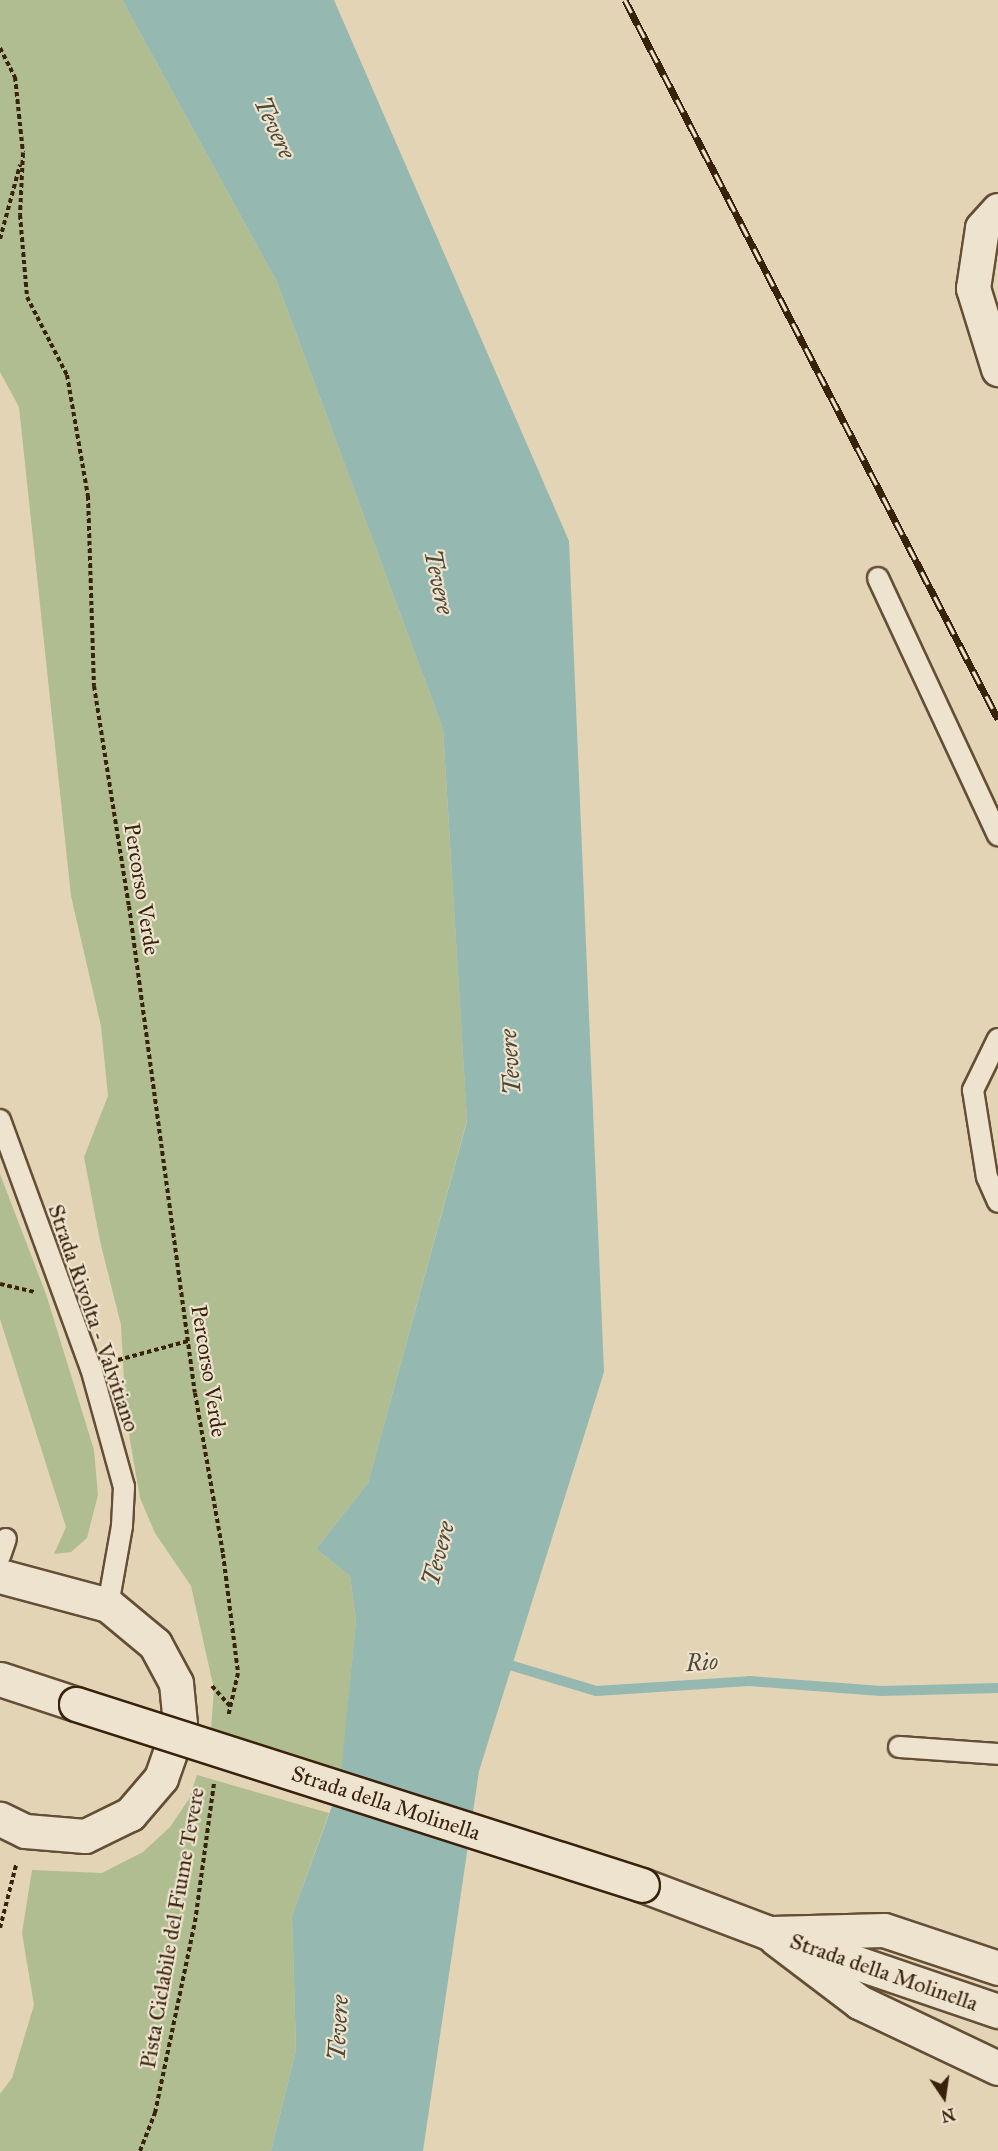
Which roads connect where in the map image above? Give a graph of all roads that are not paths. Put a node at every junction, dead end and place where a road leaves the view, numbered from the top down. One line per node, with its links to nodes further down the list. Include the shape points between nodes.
1 (998, 210): 2 (street, via 982,228 973,288)
2 (998, 369)
3 (878, 578): 4 (lane)
4 (998, 835)
5 (998, 1039): 7 (lane, via 973,1090 987,1177)
6 (0, 1120): 9 (lane, Strada Rivolta - Valvitiano, via 91,1368 124,1487 122,1526)
7 (998, 1202)
8 (0, 1576): 9 (street)
9 (108, 1605): 13 (street, via 155,1644 176,1683 180,1724 161,1778 130,1814 85,1836)
10 (0, 1679): 14 (street, Strada della Molinella, bridge, via 642,1885)
11 (899, 1747): 12 (lane)
12 (998, 1754)
13 (13, 1825)
14 (769, 1933): 15 (street, Strada della Molinella, via 884,1930); 16 (street, Strada della Molinella); 17 (street, via 859,2001)
15 (998, 1968)
16 (998, 2012)
17 (998, 2068)

